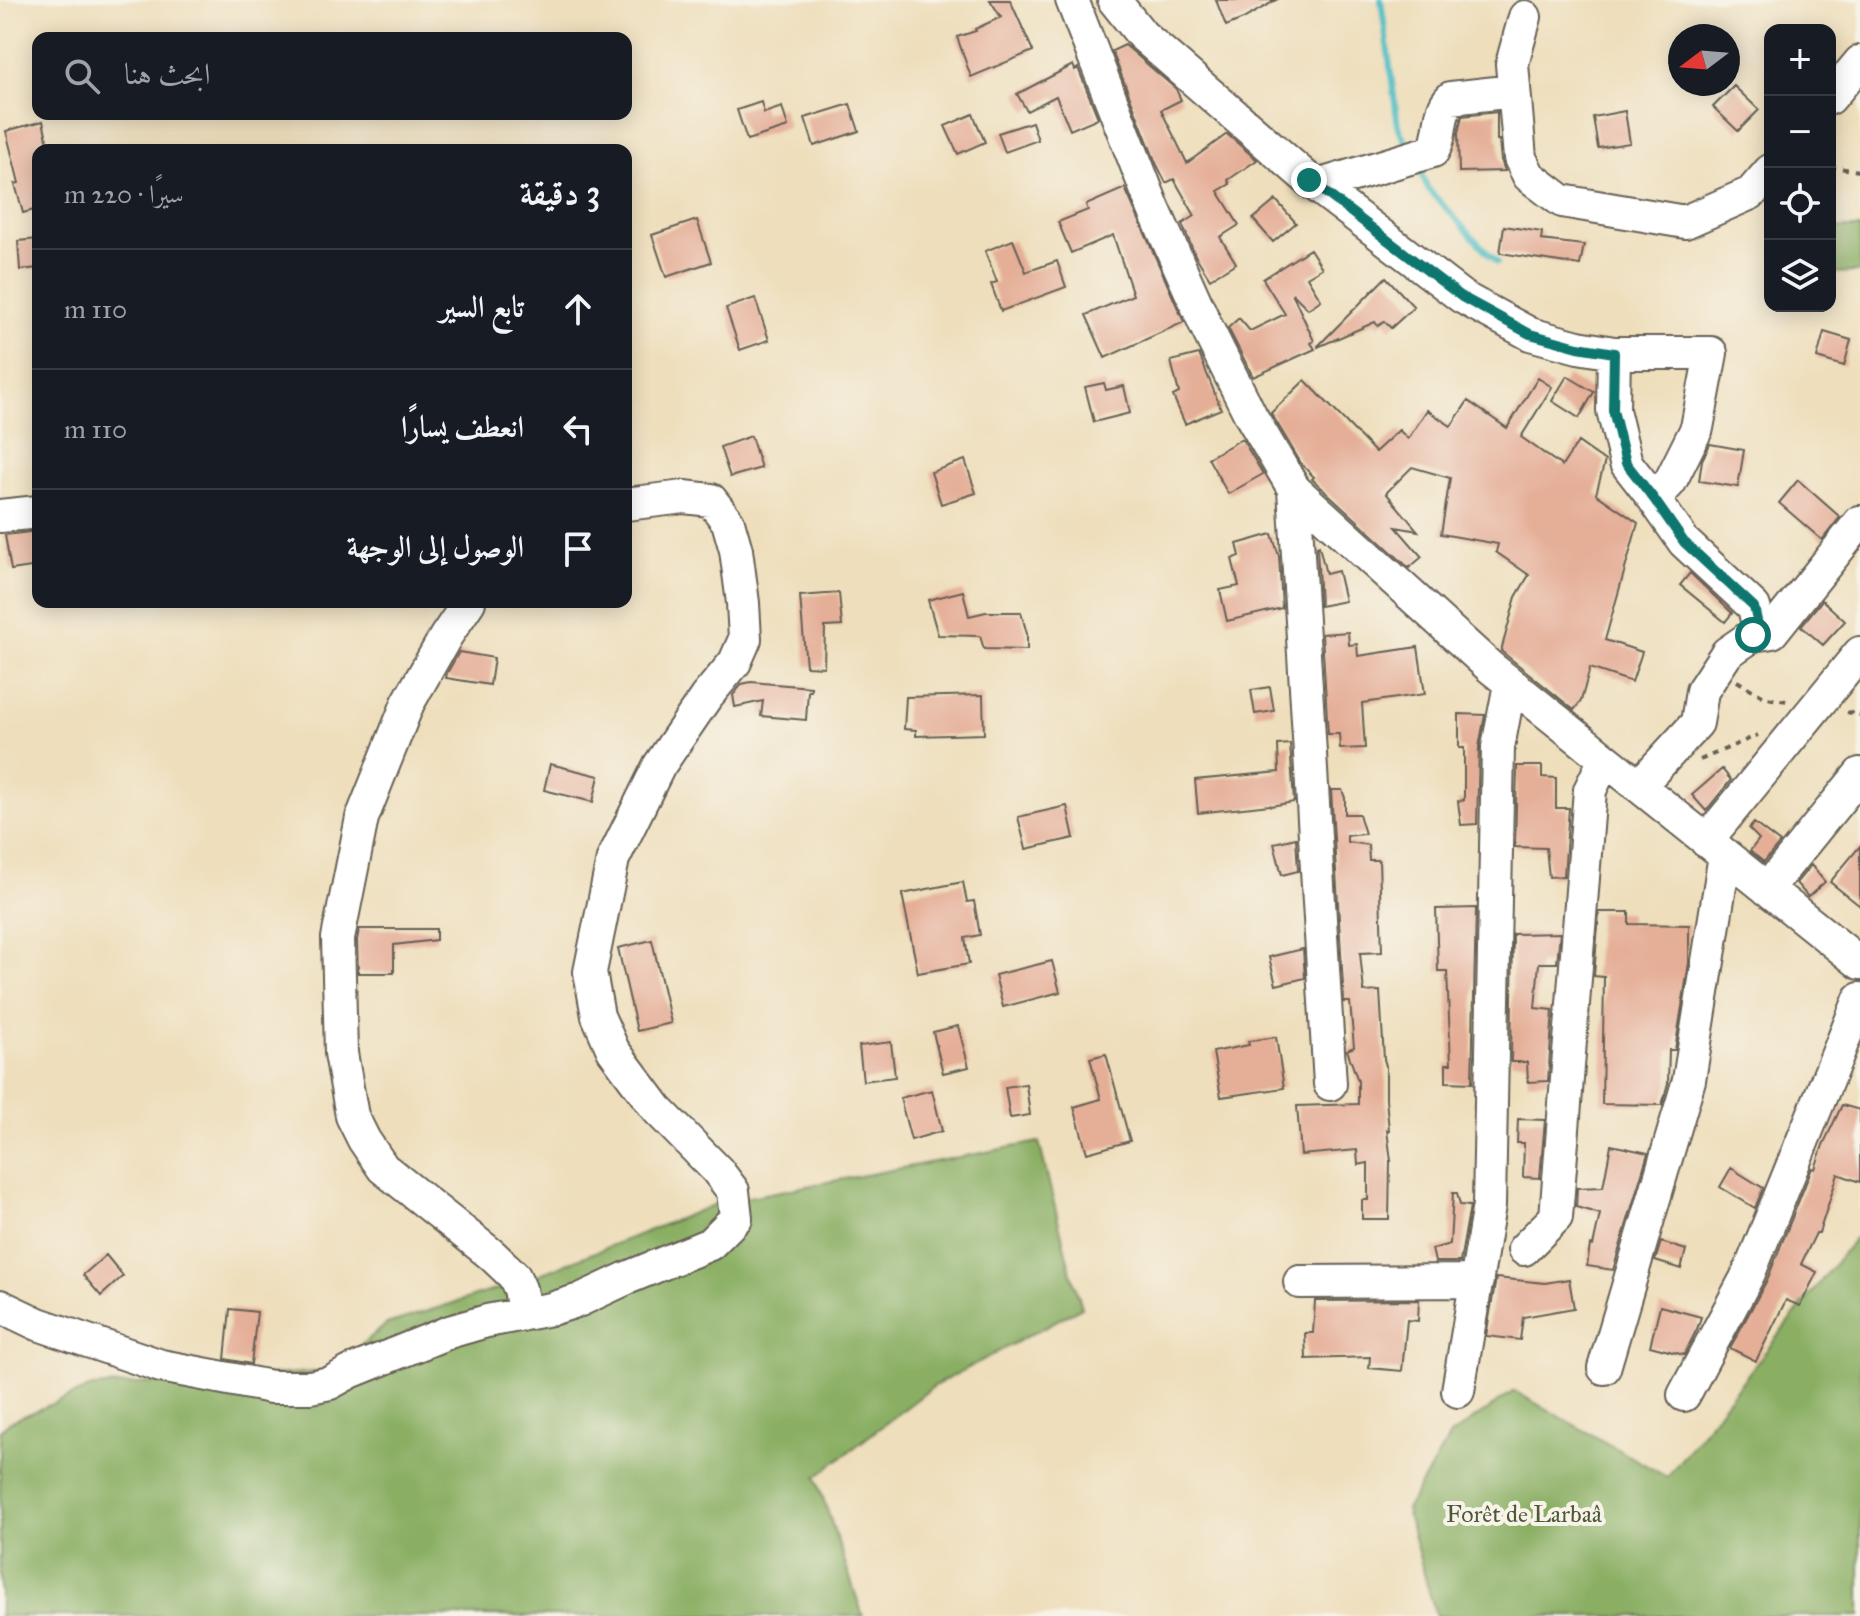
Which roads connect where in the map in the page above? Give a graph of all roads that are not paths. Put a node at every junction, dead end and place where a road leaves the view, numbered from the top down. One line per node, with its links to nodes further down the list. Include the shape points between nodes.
1 (1072, 0): 10 (street, via 1207,328)
2 (1114, 0): 8 (street, via 1142,35)
3 (1525, 17): 5 (street, via 1512,64)
4 (1860, 62): 6 (street)
5 (1514, 91): 7 (street, via 1520,158 1529,176 1562,201 1685,222 1751,193); 8 (street, via 1451,98 1444,104 1433,151)
6 (1832, 96)
7 (1764, 178)
8 (1317, 186): 9 (street, via 1462,297 1530,334)
9 (1614, 353): 11 (street, via 1613,410 1626,463); 11 (street, via 1711,353 1697,428 1670,482)
10 (1294, 489): 19 (street); 27 (street)
11 (1654, 499): 17 (street, via 1684,542 1754,607)
12 (632, 503): 32 (street, via 684,497 711,500 728,522 736,550 745,639 735,662 659,766 613,859 590,972 598,1016 613,1050 657,1109 733,1191 736,1218 710,1244 580,1300)
13 (32, 513): 14 (street)
14 (0, 516)
15 (1860, 522): 17 (street, via 1772,632)
16 (465, 608): 32 (street, via 408,703 362,818 338,938 341,1053 352,1116 383,1168 514,1276)
17 (1760, 634): 22 (street, via 1727,653 1702,691 1697,723)
18 (1860, 653): 23 (street, via 1794,734)
19 (1510, 684): 20 (street); 29 (street, via 1498,747 1489,1205)
20 (1605, 759): 22 (street); 28 (street, via 1590,790 1556,1217)
21 (1860, 774): 24 (street)
22 (1639, 786): 23 (street)
23 (1716, 848): 24 (street); 33 (street, via 1689,1080)
24 (1767, 889): 25 (street)
25 (1860, 963)
26 (1860, 999): 35 (street, via 1749,1273)
27 (1330, 1084)
28 (1524, 1249)
29 (1477, 1281): 30 (street); 34 (street)
30 (1300, 1282)
31 (0, 1306): 32 (street, via 161,1366 271,1387 330,1383 449,1332)
32 (521, 1315)
33 (1604, 1368)
34 (1458, 1391)
35 (1684, 1395)

